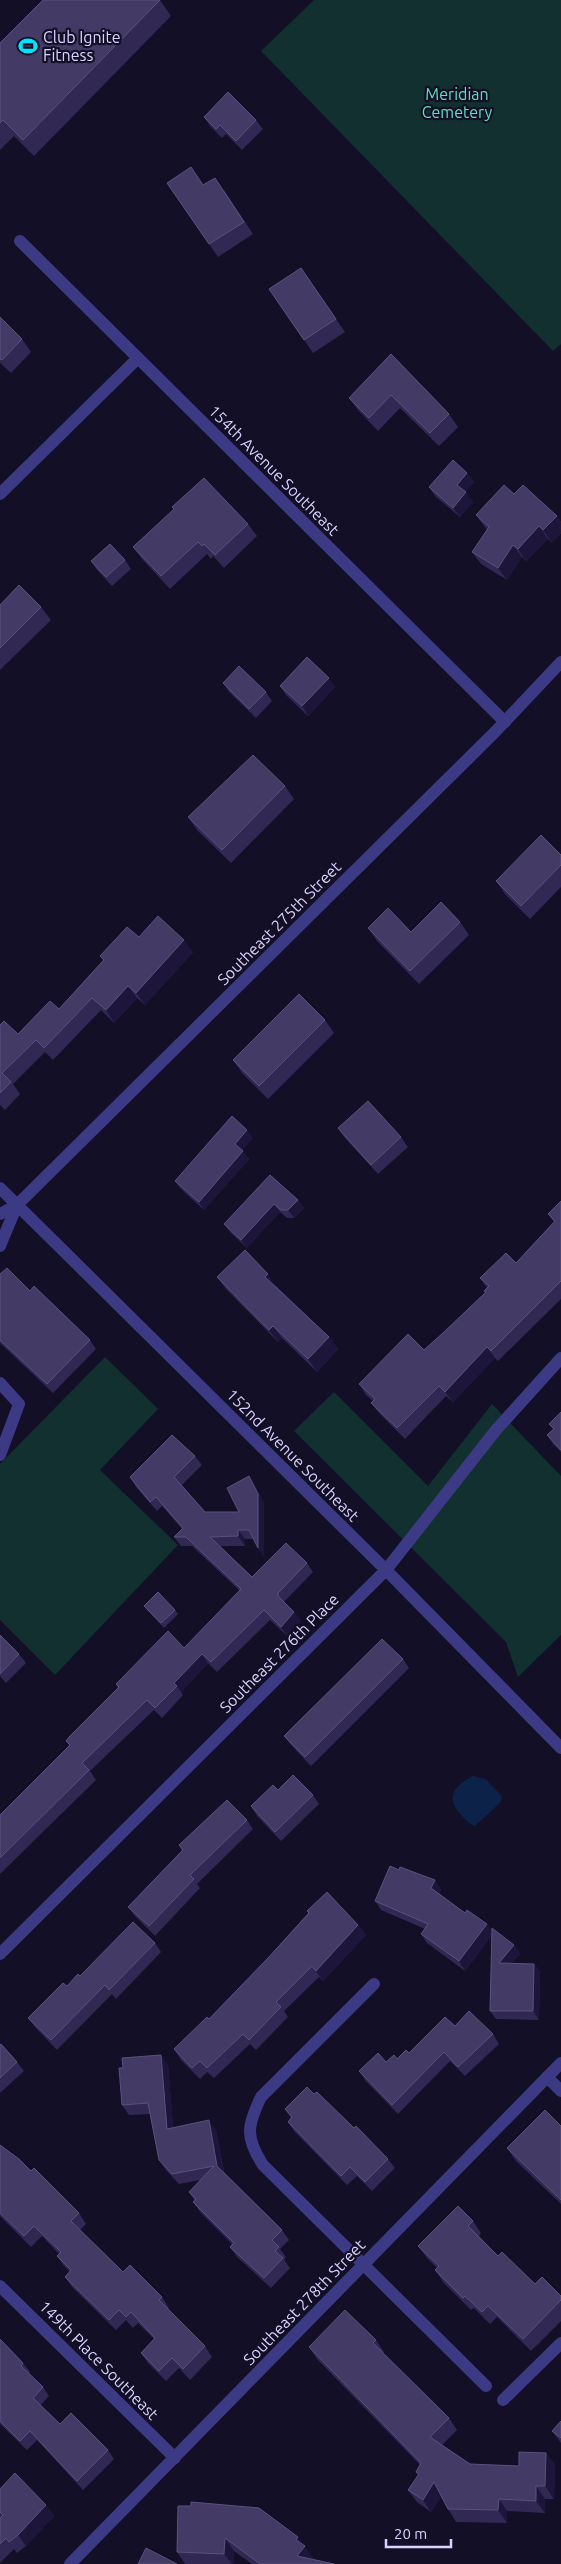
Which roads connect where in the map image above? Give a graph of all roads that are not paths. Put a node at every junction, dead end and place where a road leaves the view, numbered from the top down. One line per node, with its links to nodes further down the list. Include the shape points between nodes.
1 (20, 241): 2 (street, 154th Avenue Southeast)
2 (138, 358): 3 (street); 5 (street, 154th Avenue Southeast)
3 (0, 494)
4 (561, 662): 5 (street, Southeast 275th Street)
5 (505, 722): 7 (street, Southeast 275th Street)
6 (0, 1188): 7 (street, 152nd Avenue Southeast)
7 (17, 1205): 8 (street, Southeast 275th Street); 9 (street, Southeast 275th Street); 13 (street, 152nd Avenue Southeast)
8 (0, 1214)
9 (0, 1246)
10 (561, 1358): 13 (street, Southeast 276th Place, via 496,1430)
11 (0, 1383): 12 (street, via 19,1404)
12 (0, 1455)
13 (386, 1570): 14 (street, 152nd Avenue Southeast); 15 (street, Southeast 276th Place)
14 (561, 1748)
15 (0, 1954)
16 (374, 1984): 20 (street, via 261,2097 250,2129 250,2145 263,2165)
17 (561, 2064): 18 (street, Southeast 278th Street)
18 (548, 2077): 19 (street); 20 (street, Southeast 278th Street)
19 (561, 2091)
20 (362, 2266): 23 (street); 25 (street, Southeast 278th Street)
21 (0, 2286): 25 (street, 149th Place Southeast)
22 (561, 2343): 24 (street)
23 (486, 2386)
24 (503, 2400)
25 (175, 2458): 26 (street, Southeast 278th Street)
26 (70, 2564)

